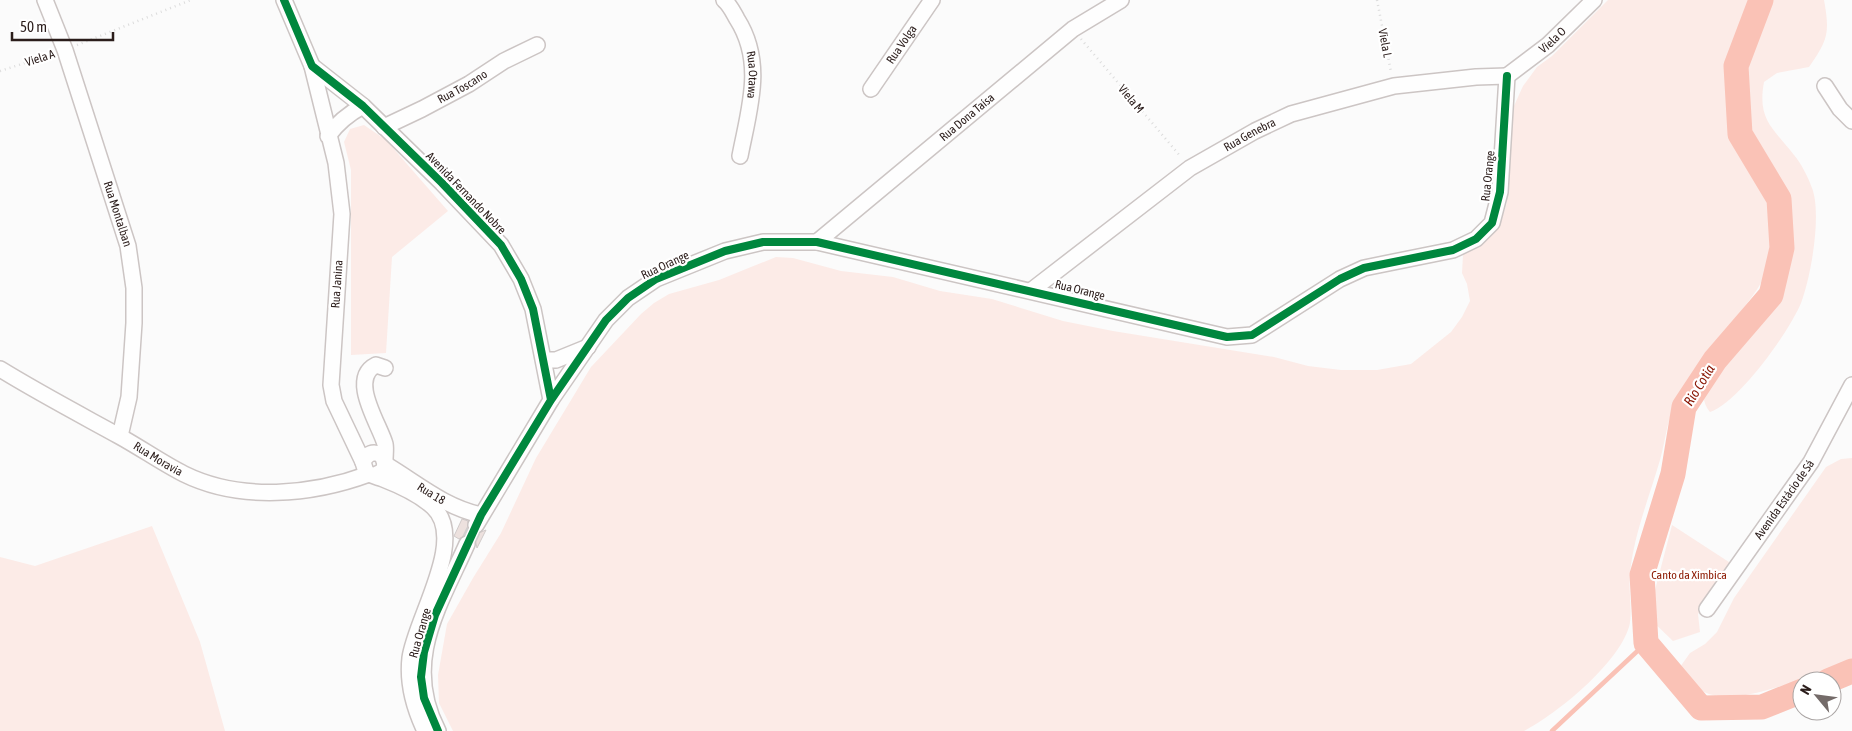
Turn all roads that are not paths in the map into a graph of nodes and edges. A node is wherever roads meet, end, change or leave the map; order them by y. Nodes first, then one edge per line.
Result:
1 (45, 0) edge
2 (284, 0) edge
3 (724, 0) edge
4 (932, 0) edge
5 (1121, 0) edge
6 (1594, 0) edge
7 (537, 45) dead end
8 (312, 66) junction
9 (1507, 76) junction
10 (1825, 86) dead end
11 (871, 89) dead end
12 (363, 106) junction
13 (1852, 121) edge
14 (384, 127) junction
15 (328, 136) junction
16 (740, 156) dead end
17 (817, 242) junction
18 (1032, 290) junction
19 (589, 346) junction
20 (544, 360) junction
21 (385, 368) dead end
22 (0, 369) edge
23 (1852, 385) edge
24 (551, 400) junction
25 (349, 428) junction
26 (120, 436) junction
27 (382, 459) junction
28 (367, 469) junction
29 (441, 521) joint
30 (467, 544) tunnel mouth
31 (1707, 610) dead end
32 (425, 731) edge
33 (438, 731) edge

1 - 26 street, Rua Montalban
2 - 8 street, Avenida Fernando Nobre
3 - 16 street, Rua Otawa
4 - 11 street, Rua Volga
5 - 17 street, Rua Dona Taísa
6 - 9 street, Viela O
7 - 14 street, Rua Toscano
8 - 12 street, Avenida Fernando Nobre
8 - 15 street, Rua Janina
9 - 18 street, Rua Genebra
9 - 18 street, Rua Orange
10 - 13 street
12 - 14 street, Avenida Fernando Nobre
12 - 15 street
14 - 20 street, Avenida Fernando Nobre
15 - 25 street, Rua Janina
17 - 18 street, Rua Orange
17 - 19 street, Rua Orange
19 - 20 street
19 - 24 street, Rua Orange
20 - 24 street, Avenida Fernando Nobre
21 - 27 street
22 - 26 street, Rua Moravia
23 - 31 street, Avenida Estácio de Sá
24 - 27 street, Rua 18
25 - 27 street, Rua Janina
25 - 28 street, Rua Janina
26 - 28 street, Rua Moravia
27 - 28 street
27 - 28 street
28 - 29 street, Rua 18
29 - 32 street, Rua Orange
30 - 33 street, Rua Orange

